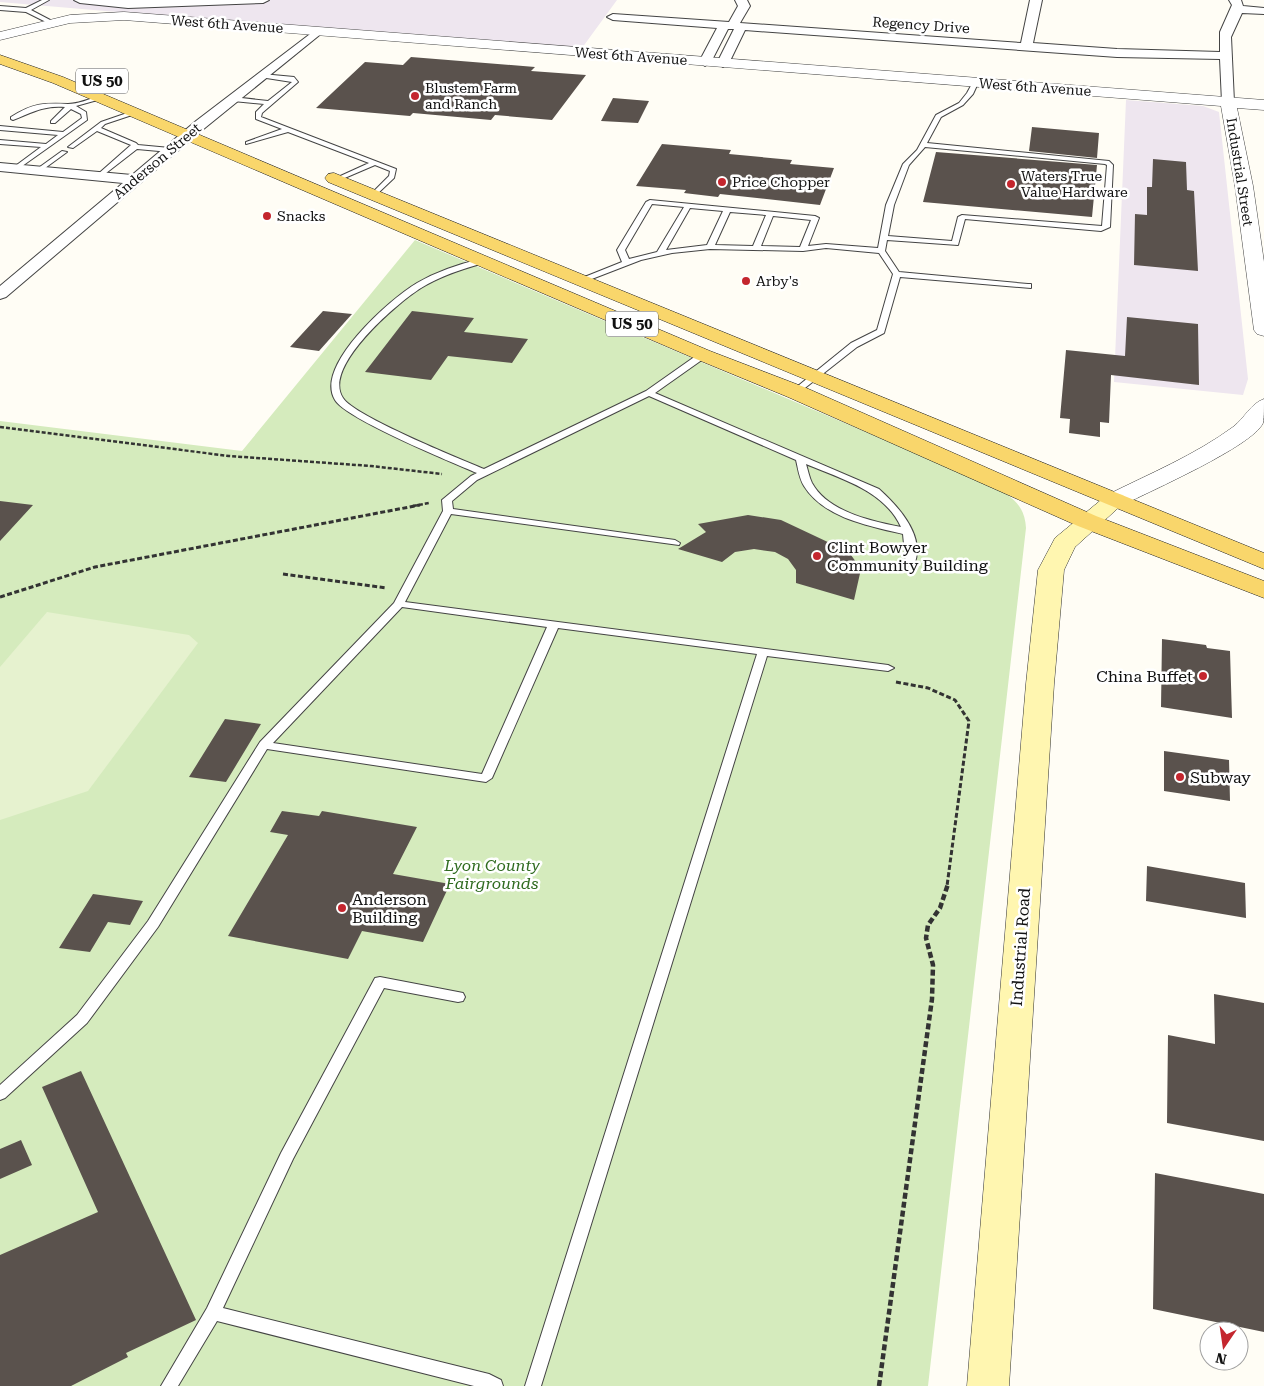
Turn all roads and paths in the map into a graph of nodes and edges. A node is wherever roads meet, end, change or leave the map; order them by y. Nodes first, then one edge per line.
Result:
1 (46, 0) edge
2 (80, 0) edge
3 (263, 0) edge
4 (741, 0) edge
5 (1036, 0) edge
6 (1236, 5) edge
7 (0, 8) edge
8 (27, 10) junction
9 (1264, 11) edge
10 (613, 18) dead end
11 (50, 22) junction
12 (732, 26) junction
13 (318, 32) junction
14 (0, 36) edge
15 (0, 44) edge
16 (1026, 47) junction
17 (1227, 56) junction
18 (0, 59) edge
19 (705, 62) junction
20 (723, 63) junction
21 (68, 68) dead end
22 (262, 76) junction
23 (976, 83) junction
24 (99, 98) junction
25 (232, 99) junction
26 (1228, 102) junction
27 (270, 103) junction
28 (1264, 105) edge
29 (70, 106) junction
30 (133, 113) junction
31 (13, 118) dead end
32 (53, 122) dead end
33 (190, 126) junction
34 (0, 128) edge
35 (96, 128) junction
36 (287, 130) junction
37 (66, 134) junction
38 (0, 142) edge
39 (248, 143) junction
40 (922, 145) junction
41 (48, 146) junction
42 (134, 146) junction
43 (71, 147) dead end
44 (170, 150) junction
45 (64, 152) dead end
46 (375, 163) junction
47 (0, 167) edge
48 (16, 168) junction
49 (40, 170) junction
50 (99, 176) junction
51 (338, 179) junction
52 (135, 180) junction
53 (376, 194) junction
54 (688, 206) junction
55 (728, 209) junction
56 (771, 213) junction
57 (884, 238) junction
58 (710, 248) junction
59 (756, 248) junction
60 (803, 249) junction
61 (881, 251) junction
62 (660, 254) junction
63 (481, 261) junction
64 (627, 263) junction
65 (896, 274) junction
66 (581, 280) junction
67 (1028, 286) dead end
68 (0, 294) edge
69 (1264, 330) edge
70 (703, 355) junction
71 (814, 376) junction
72 (796, 392) junction
73 (649, 393) junction
74 (1263, 409) edge
75 (0, 427) edge
76 (800, 458) junction
77 (480, 475) junction
78 (1115, 500) junction
79 (447, 506) junction
80 (1087, 521) junction
81 (909, 532) junction
82 (675, 543) dead end
83 (1264, 562) edge
84 (910, 563) dead end
85 (283, 574) dead end
86 (1264, 590) edge
87 (404, 591) junction
88 (0, 597) edge
89 (399, 604) junction
90 (554, 624) junction
91 (763, 652) junction
92 (888, 668) dead end
93 (894, 682) dead end
94 (264, 745) junction
95 (458, 997) dead end
96 (0, 1094) edge
97 (213, 1313) junction
98 (169, 1386) edge
99 (495, 1386) edge
100 (532, 1386) edge
101 (879, 1386) edge
102 (988, 1386) edge

1 - 8 lane
2 - 3 street
4 - 12 street
5 - 16 street
6 - 9 street
6 - 17 street
7 - 8 lane
8 - 11 lane
10 - 12 street, Regency Drive
11 - 13 street, West 6th Avenue
11 - 14 street, West 6th Avenue
12 - 16 street, Regency Drive
12 - 19 street
12 - 20 street
13 - 19 street, West 6th Avenue
13 - 22 street, Anderson Street
15 - 21 main road, US 50
16 - 17 street, Regency Drive
17 - 26 street
18 - 24 main road, US 50
19 - 20 street, West 6th Avenue
20 - 23 street, West 6th Avenue
22 - 25 street, Anderson Street
22 - 27 lane
23 - 26 street, West 6th Avenue
23 - 40 lane
24 - 29 lane
24 - 30 main road, US 50
25 - 27 lane
25 - 33 street, Anderson Street
26 - 28 street, West 6th Avenue
26 - 69 street, Industrial Street
27 - 36 lane
29 - 31 lane
29 - 32 lane
29 - 37 lane
30 - 33 main road, US 50
30 - 35 lane
33 - 39 main road, US 50
33 - 44 street, Anderson Street
33 - 63 main road, US 50
34 - 37 lane
35 - 42 lane
35 - 43 lane
36 - 39 lane
36 - 46 lane
37 - 41 lane
38 - 41 lane
39 - 51 main road, US 50
40 - 57 lane
40 - 57 lane
41 - 48 lane
42 - 44 lane
42 - 50 lane
44 - 52 street, Anderson Street
45 - 49 lane
46 - 51 lane
46 - 53 lane
47 - 48 street
48 - 49 street
49 - 50 street
50 - 52 street
51 - 53 main road, US 50
52 - 68 street, Anderson Street
53 - 66 main road, US 50
54 - 55 lane
54 - 62 lane
54 - 64 lane
55 - 56 lane
55 - 58 lane
56 - 59 lane
56 - 60 lane
57 - 61 lane
58 - 59 lane
58 - 62 lane
59 - 60 lane
60 - 61 lane
61 - 65 lane
62 - 64 lane
63 - 70 main road, US 50
63 - 77 lane
64 - 66 lane
65 - 67 lane
65 - 71 lane
66 - 71 main road, US 50
70 - 72 main road, US 50
70 - 73 lane
71 - 72 lane
71 - 78 main road, US 50
72 - 80 main road, US 50
73 - 76 lane
73 - 77 lane
74 - 78 street
75 - 77 path
76 - 81 lane
76 - 81 lane
77 - 79 lane
78 - 80 main road
78 - 83 main road, US 50
79 - 82 lane
79 - 87 lane
79 - 88 path
80 - 86 main road, US 50
80 - 102 main road, Industrial Road
81 - 84 lane
85 - 87 path
87 - 89 lane
89 - 90 lane
89 - 94 lane
90 - 91 lane
90 - 94 lane
91 - 92 lane
91 - 100 lane
93 - 101 path
94 - 96 lane
95 - 97 lane
97 - 98 lane
97 - 99 lane

